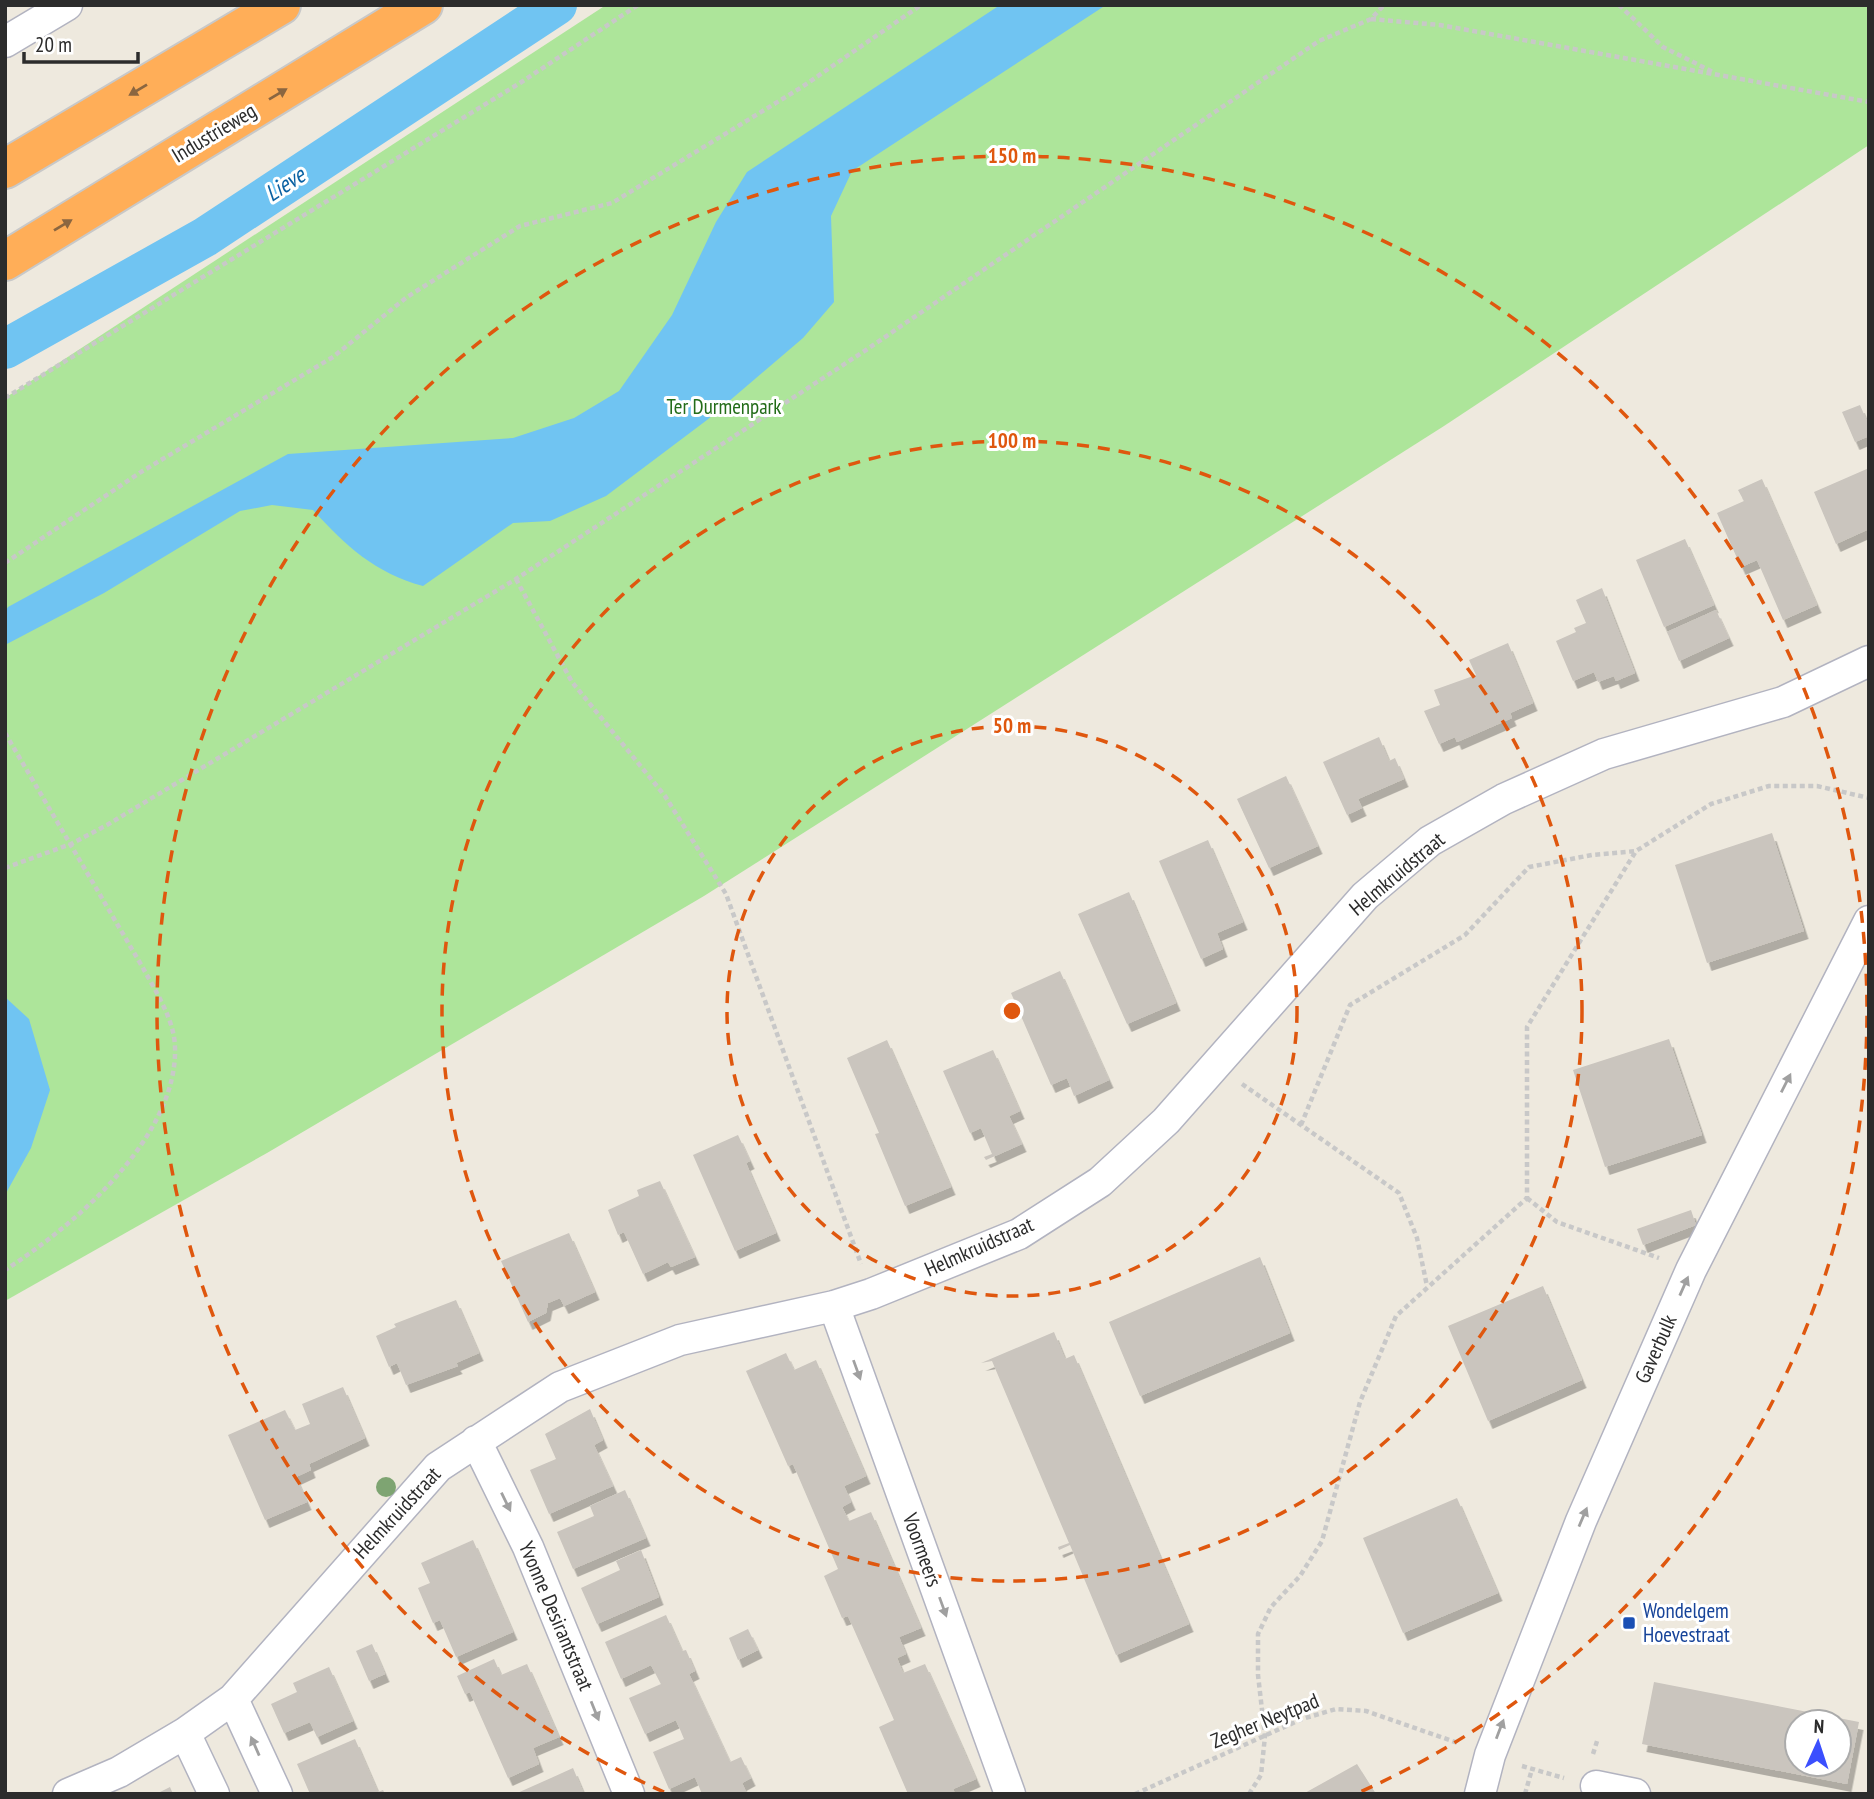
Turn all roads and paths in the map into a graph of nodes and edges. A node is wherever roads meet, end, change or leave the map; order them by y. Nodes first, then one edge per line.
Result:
1 (67, 5) edge
2 (281, 5) edge
3 (423, 5) edge
4 (638, 5) edge
5 (921, 5) edge
6 (1384, 5) edge
7 (1619, 5) edge
8 (1371, 19) junction
9 (5, 42) edge
10 (1721, 77) junction
11 (1869, 102) edge
12 (5, 169) edge
13 (5, 261) edge
14 (5, 398) edge
15 (5, 563) edge
16 (516, 579) junction
17 (1868, 664) edge
18 (5, 733) edge
19 (1869, 798) edge
20 (71, 844) junction
21 (1636, 851) junction
22 (5, 868) edge
23 (1869, 920) edge
24 (1214, 1065) junction
25 (1301, 1125) junction
26 (1527, 1198) junction
27 (5, 1270) edge
28 (1691, 1270) junction
29 (1427, 1287) junction
30 (871, 1294) junction
31 (834, 1306) junction
32 (476, 1441) junction
33 (233, 1699) junction
34 (185, 1733) junction
35 (1265, 1736) junction
36 (1490, 1755) junction
37 (1532, 1769) junction
38 (1595, 1786) joint
39 (68, 1794) edge
40 (214, 1794) edge
41 (277, 1794) edge
42 (629, 1794) edge
43 (1010, 1794) edge
44 (1135, 1794) edge
45 (1249, 1794) edge
46 (1480, 1794) edge
47 (1525, 1794) edge
48 (1635, 1794) edge

1 - 9 street
2 -> 12 highway
13 -> 3 highway, Industrieweg
4 - 14 path
5 - 15 path
6 - 8 path
7 - 10 path
8 - 10 path
8 - 16 path
10 - 11 path
16 - 20 path
16 - 30 path
17 - 24 street, Helmkruidstraat
18 - 20 path
19 - 21 path
20 - 22 path
20 - 27 path
21 - 25 path
21 - 26 path
28 -> 23 street, Gaverbulk
24 - 25 path
24 - 30 street, Helmkruidstraat
25 - 29 path
26 - 28 path
26 - 29 path
36 -> 28 street, Gaverbulk
29 - 35 path
30 - 31 street, Helmkruidstraat
31 - 32 street, Helmkruidstraat
31 -> 43 street, Voormeers
32 - 33 street, Helmkruidstraat
32 -> 42 street, Yvonne Desirantstraat
33 - 34 street, Helmkruidstraat
41 -> 33 street
34 - 39 street, Helmkruidstraat
34 - 40 street
35 - 36 path, Zegher Neytpad
35 - 44 path, Zegher Neytpad
35 - 45 path
36 - 37 path, Zegher Neytpad
36 - 46 street, Gaverbulk
37 - 38 path, Zegher Neytpad
37 - 47 path
38 - 48 street

